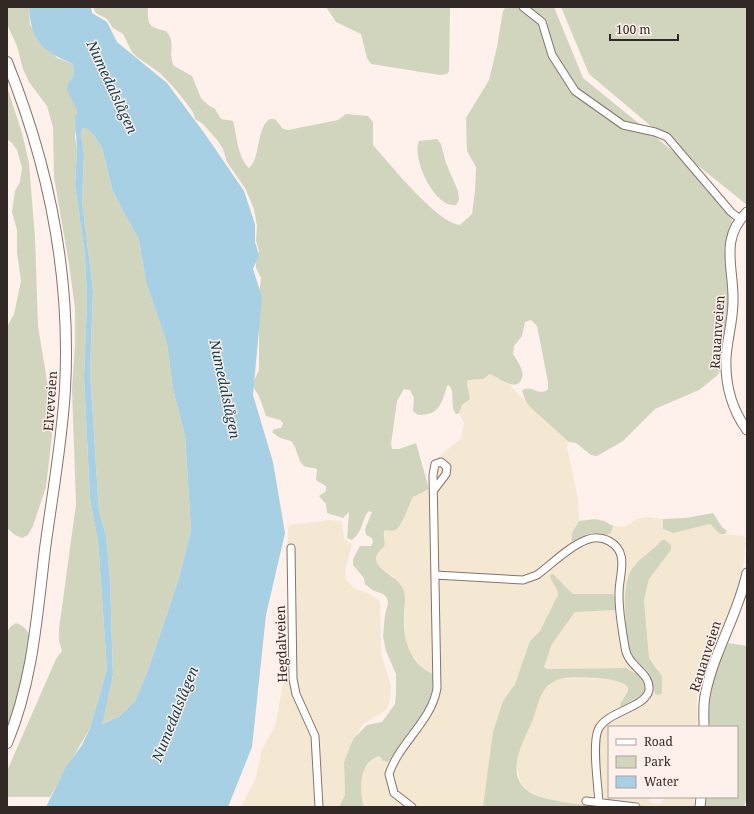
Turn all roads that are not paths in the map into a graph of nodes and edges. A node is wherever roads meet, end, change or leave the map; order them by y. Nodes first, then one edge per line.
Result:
1 (523, 7) edge
2 (7, 62) edge
3 (747, 212) edge
4 (740, 219) junction
5 (747, 430) edge
6 (434, 490) dead end
7 (291, 548) dead end
8 (747, 573) edge
9 (435, 575) junction
10 (704, 726) edge
11 (7, 743) edge
12 (586, 801) dead end
13 (600, 803) junction
14 (319, 807) edge
15 (412, 807) edge
16 (636, 807) edge

1 - 4 street
2 - 11 highway, Elveveien
3 - 4 main road, Rauanveien
4 - 5 main road, Rauanveien
6 - 9 street
7 - 14 street, Hegdalveien
8 - 10 main road, Rauanveien
9 - 13 street
9 - 15 street
12 - 13 street
13 - 16 street

